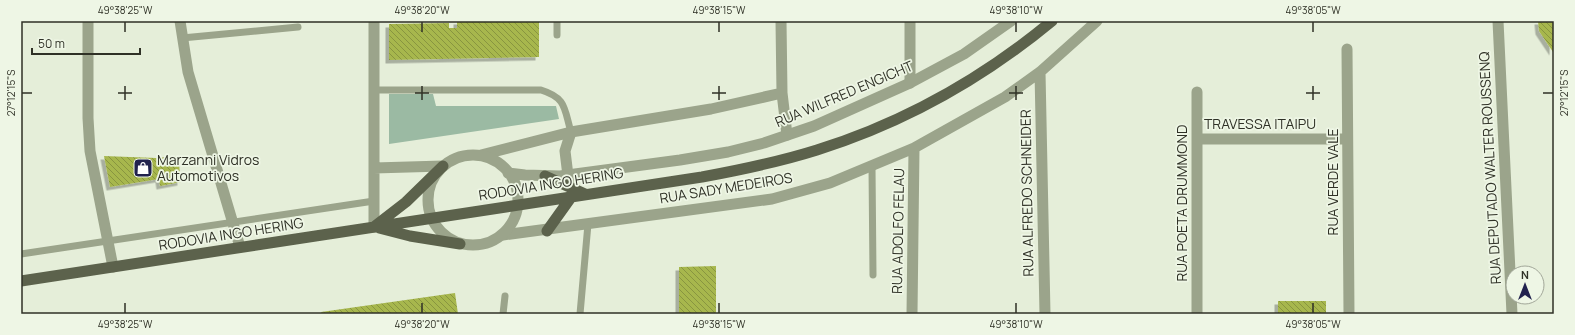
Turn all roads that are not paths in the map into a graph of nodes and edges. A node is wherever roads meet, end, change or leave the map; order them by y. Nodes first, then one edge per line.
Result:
1 (88, 21) edge
2 (180, 21) edge
3 (374, 21) edge
4 (557, 21) edge
5 (781, 21) edge
6 (910, 21) edge
7 (1011, 21) edge
8 (1052, 21) edge
9 (1097, 21) edge
10 (1498, 21) edge
11 (298, 27) dead end
12 (557, 35) dead end
13 (182, 38) junction
14 (1347, 49) dead end
15 (1040, 72) junction
16 (910, 83) junction
17 (374, 90) junction
18 (1197, 92) dead end
19 (782, 93) junction
20 (571, 132) junction
21 (787, 135) junction
22 (1197, 139) junction
23 (1348, 139) junction
24 (914, 148) junction
25 (481, 155) junction
26 (443, 166) junction
27 (872, 167) junction
28 (374, 168) junction
29 (508, 173) junction
30 (568, 174) junction
31 (545, 176) junction
32 (571, 192) junction
33 (374, 201) junction
34 (520, 204) junction
35 (432, 218) junction
36 (233, 222) junction
37 (588, 224) junction
38 (374, 227) junction
39 (546, 231) junction
40 (503, 236) junction
41 (107, 242) junction
42 (460, 244) junction
43 (240, 247) junction
44 (21, 254) edge
45 (112, 267) junction
46 (873, 275) dead end
47 (21, 281) edge
48 (505, 296) dead end
49 (503, 314) edge
50 (580, 314) edge
51 (912, 314) edge
52 (1045, 314) edge
53 (1198, 314) edge
54 (1349, 314) edge
55 (1512, 314) edge

1 - 41 street
2 - 13 street
3 - 17 street
4 - 12 lane
5 - 19 street
6 - 16 street
7 - 16 street, RUA WILFRED ENGICHT
8 - 32 highway, RODOVIA INGO HERING
9 - 15 street, RUA SADY MEDEIROS
10 - 55 street, RUA DEPUTADO WALTER ROUSSENQ
11 - 13 lane
13 - 36 street
14 - 23 street, RUA VERDE VALE
15 - 24 street, RUA SADY MEDEIROS
15 - 52 street, RUA ALFREDO SCHNEIDER
16 - 21 street, RUA WILFRED ENGICHT
17 - 20 lane
17 - 28 street
18 - 22 street, RUA POETA DRUMMOND
19 - 20 street
19 - 21 street
20 - 25 street
20 - 30 street
21 - 30 street, RUA WILFRED ENGICHT
22 - 23 street, TRAVESSA ITAIPU
22 - 53 street, RUA POETA DRUMMOND
23 - 54 street, RUA VERDE VALE
24 - 27 street, RUA SADY MEDEIROS
24 - 51 street, RUA ADOLFO FELAU
25 - 26 street
25 - 29 street
26 - 28 street
26 - 35 street
26 - 38 highway
27 - 37 street, RUA SADY MEDEIROS
27 - 46 lane
28 - 33 street
29 - 31 street, RUA WILFRED ENGICHT
29 - 34 street
30 - 31 street, RUA WILFRED ENGICHT
30 - 32 street
31 - 32 highway
32 - 34 highway, RODOVIA INGO HERING
32 - 39 highway
33 - 36 lane
33 - 38 street
34 - 35 highway, RODOVIA INGO HERING
34 - 40 street
35 - 38 highway, RODOVIA INGO HERING
35 - 42 street
36 - 41 lane
36 - 43 street
37 - 39 street, RUA SADY MEDEIROS
37 - 50 lane
38 - 42 highway
38 - 43 highway, RODOVIA INGO HERING
39 - 40 street, RUA SADY MEDEIROS
40 - 42 street
41 - 44 lane
41 - 45 street
43 - 45 highway, RODOVIA INGO HERING
45 - 47 highway, RODOVIA INGO HERING
48 - 49 lane

